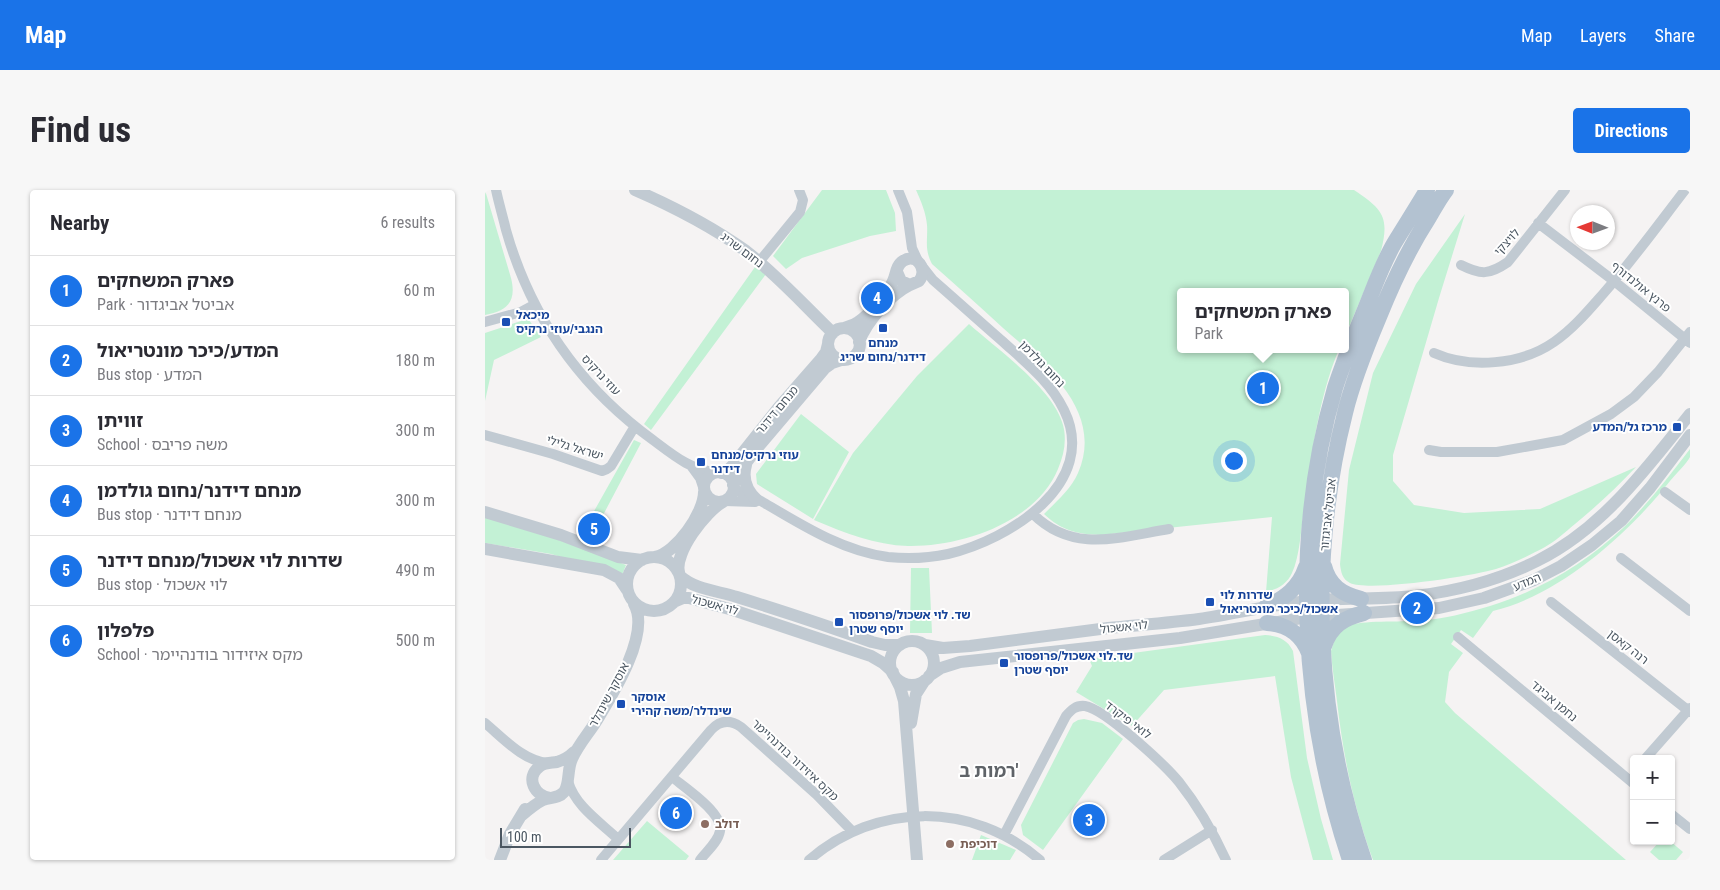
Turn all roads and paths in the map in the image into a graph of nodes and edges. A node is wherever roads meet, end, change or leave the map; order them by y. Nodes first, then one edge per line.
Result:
1 (496, 190) edge
2 (635, 190) edge
3 (799, 190) edge
4 (898, 190) edge
5 (1427, 190) edge
6 (1446, 190) edge
7 (1565, 190) edge
8 (1685, 190) edge
9 (1539, 223) junction
10 (910, 238) junction
11 (759, 262) junction
12 (920, 264) junction
13 (1461, 265) dead end
14 (899, 267) junction
15 (1614, 281) junction
16 (912, 285) junction
17 (943, 288) junction
18 (535, 305) junction
19 (485, 322) edge
20 (835, 335) junction
21 (1689, 340) edge
22 (859, 342) junction
23 (1349, 350) edge
24 (1348, 353) edge
25 (1434, 353) dead end
26 (841, 360) junction
27 (1690, 414) edge
28 (635, 426) junction
29 (1690, 434) edge
30 (485, 435) edge
31 (1429, 450) dead end
32 (750, 458) junction
33 (691, 466) junction
34 (719, 472) junction
35 (734, 486) junction
36 (704, 490) junction
37 (1665, 492) dead end
38 (724, 501) junction
39 (762, 503) junction
40 (1690, 510) edge
41 (485, 512) edge
42 (1033, 514) junction
43 (1169, 529) dead end
44 (485, 549) edge
45 (648, 558) junction
46 (1621, 558) dead end
47 (1316, 559) junction
48 (679, 574) junction
49 (631, 598) junction
50 (676, 601) junction
51 (1551, 602) dead end
52 (1363, 606) junction
53 (1315, 608) junction
54 (1690, 611) edge
55 (658, 612) junction
56 (1266, 615) junction
57 (637, 636) junction
58 (1458, 637) dead end
59 (900, 645) junction
60 (925, 645) junction
61 (1316, 651) junction
62 (894, 674) junction
63 (927, 678) junction
64 (1689, 710) edge
65 (485, 723) edge
66 (576, 751) junction
67 (521, 753) junction
68 (1649, 755) edge
69 (909, 758) junction
70 (549, 763) junction
71 (1630, 776) edge
72 (672, 777) junction
73 (568, 780) junction
74 (533, 783) junction
75 (551, 798) junction
76 (582, 807) junction
77 (521, 816) junction
78 (914, 816) junction
79 (1675, 817) edge
80 (1690, 829) edge
81 (1212, 830) junction
82 (852, 831) junction
83 (1004, 835) junction
84 (619, 839) junction
85 (500, 860) edge
86 (601, 860) edge
87 (700, 860) edge
88 (809, 860) edge
89 (917, 860) edge
90 (1040, 860) edge
91 (1164, 860) edge
92 (1226, 860) edge
93 (1350, 860) edge
94 (1365, 860) edge

1 - 18 street, עוזי נרקיס
2 - 11 street, נחום שריג
3 - 11 street
4 - 10 street
5 - 23 main road, אביטל אביגדור
6 - 47 main road, אביטל אביגדור
7 - 9 street
8 - 15 street
9 - 13 street, לויצקי
9 - 15 street, פרנץ אולנדורף
10 - 12 street
10 - 14 street
11 - 20 street, נחום שריג
12 - 14 street
12 - 16 street
12 - 17 street, נחום גולדמן
14 - 16 street
14 - 20 street, מנחם דידנר
15 - 21 street, פרנץ אולנדורף
15 - 25 street
16 - 17 street
16 - 22 street
17 - 42 street, נחום גולדמן
18 - 19 street
18 - 28 street, עוזי נרקיס
20 - 22 street
20 - 26 street
20 - 34 street, מנחם דידנר
21 - 31 street
22 - 26 street
24 - 47 main road, אביטל אביגדור
26 - 32 street, מנחם דידנר
27 - 52 street, המדע
28 - 30 street, ישראל גלילי
28 - 33 street, עוזי נרקיס
29 - 52 street, המדע
32 - 35 street, מנחם דידנר
32 - 39 street
33 - 34 street, עוזי נרקיס
33 - 36 street, עוזי נרקיס
34 - 35 street
34 - 36 street
35 - 38 street
35 - 39 street, נחום גולדמן
36 - 38 street
36 - 45 street
37 - 40 street
38 - 39 street, נחום גולדמן
38 - 48 street
39 - 42 street, נחום גולדמן
41 - 45 street
42 - 43 street
44 - 49 street
45 - 48 street
45 - 49 street
46 - 54 street
47 - 52 main road
47 - 53 main road, אביטל אביגדור
47 - 56 main road
48 - 50 street
48 - 59 street, לוי אשכול
49 - 55 street
49 - 57 street, אוסקר שינדלר
50 - 55 street
50 - 62 street, לוי אשכול
51 - 64 street, רנה קאסן
52 - 53 street, המדע
52 - 61 main road
53 - 56 street, לוי אשכול
53 - 61 main road, אביטל אביגדור
55 - 57 street, אוסקר שינדלר
56 - 60 street, לוי אשכול
56 - 61 main road
56 - 63 street, לוי אשכול
57 - 66 street, אוסקר שינדלר
58 - 71 street, נחמן אביגד
59 - 60 street
59 - 62 street
60 - 63 street
61 - 93 main road, אביטל אביגדור
61 - 94 main road, אביטל אביגדור
62 - 63 street
62 - 69 street
63 - 69 street
64 - 68 street
65 - 67 street
66 - 70 street
66 - 73 street, אוסקר שינדלר
67 - 70 street
67 - 74 street
69 - 78 street
70 - 73 street
70 - 74 street
72 - 82 street, מקס איזידור בודנהיימר
72 - 84 street
72 - 87 street
73 - 75 street
73 - 76 street
74 - 75 street
74 - 77 street
75 - 76 street
75 - 77 street
76 - 84 street
77 - 85 street
78 - 82 street
78 - 83 street
78 - 89 street
79 - 80 street
81 - 83 street, לואי פיקרד
81 - 91 street
81 - 92 street, לואי פיקרד
82 - 88 street
83 - 90 street
84 - 86 street

